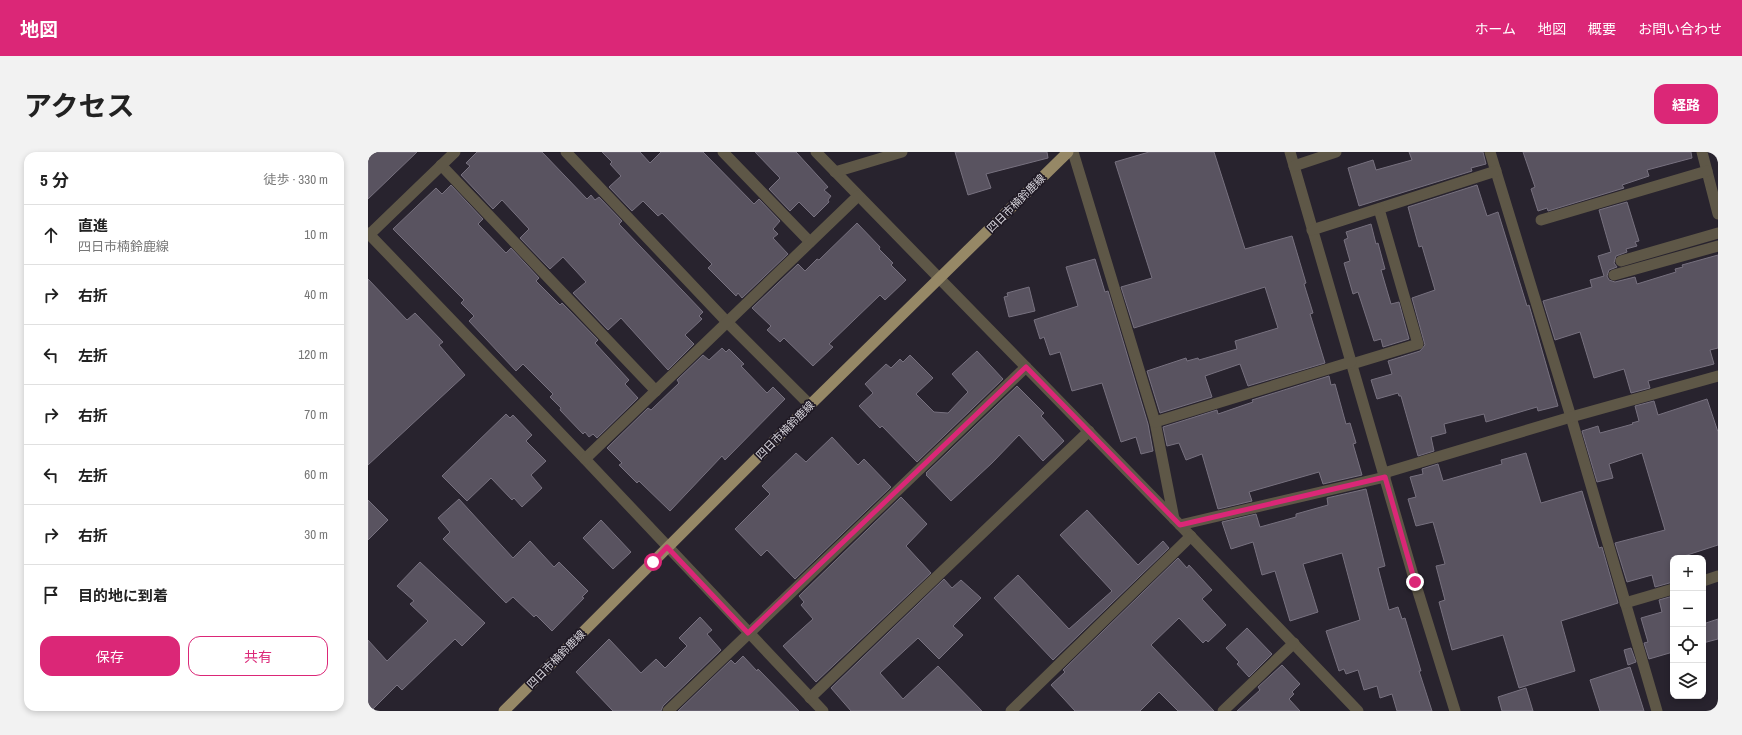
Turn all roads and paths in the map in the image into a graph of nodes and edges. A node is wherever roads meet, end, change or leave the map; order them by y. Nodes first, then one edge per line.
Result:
1 (455, 152) edge
2 (566, 152) edge
3 (722, 152) edge
4 (816, 152) edge
5 (902, 152) edge
6 (1068, 152) edge
7 (1073, 152) edge
8 (1290, 152) edge
9 (1336, 152) edge
10 (1490, 152) edge
11 (1702, 152) edge
12 (442, 165) junction
13 (1294, 166) junction
14 (1707, 170) junction
15 (1496, 171) junction
16 (835, 172) junction
17 (858, 196) junction
18 (1379, 209) junction
19 (1718, 214) edge
20 (1541, 220) dead end
21 (1312, 230) junction
22 (1718, 233) edge
23 (369, 234) edge
24 (810, 242) junction
25 (1718, 246) edge
26 (1621, 261) dead end
27 (1614, 275) dead end
28 (940, 279) junction
29 (727, 322) junction
30 (1352, 363) junction
31 (1026, 367) junction
32 (1718, 376) edge
33 (656, 391) junction
34 (810, 405) junction
35 (1571, 418) junction
36 (1155, 422) junction
37 (1088, 431) junction
38 (586, 459) junction
39 (1384, 475) junction
40 (1177, 522) junction
41 (1191, 536) junction
42 (667, 547) junction
43 (1718, 576) edge
44 (1706, 580) edge
45 (1670, 590) edge
46 (1625, 603) junction
47 (748, 633) junction
48 (1294, 643) junction
49 (810, 698) junction
50 (504, 711) edge
51 (668, 711) edge
52 (823, 711) edge
53 (1011, 711) edge
54 (1223, 711) edge
55 (1358, 711) edge
56 (1455, 711) edge
57 (1657, 711) edge

1 - 12 street
2 - 29 street
3 - 24 street
4 - 16 street
5 - 16 street
6 - 28 main road, 四日市楠鈴鹿線
7 - 36 street
8 - 13 street
9 - 13 street
10 - 15 street
11 - 14 street
12 - 23 street
12 - 33 street
13 - 21 street
14 - 19 street
14 - 20 street
15 - 18 street
15 - 35 street
16 - 17 street
17 - 24 street
17 - 28 street
18 - 21 street
18 - 30 street
21 - 30 street
22 - 26 street
23 - 38 street
24 - 29 street
25 - 27 street
28 - 31 street
28 - 34 main road, 四日市楠鈴鹿線
29 - 33 street
29 - 34 street
30 - 36 street
30 - 39 street
31 - 37 street
31 - 47 street
32 - 35 street
33 - 38 street
34 - 42 main road, 四日市楠鈴鹿線
35 - 39 street
35 - 46 street
36 - 40 street
37 - 40 street
37 - 49 street
38 - 42 street
39 - 40 street
39 - 56 street
40 - 41 street
41 - 48 street
41 - 53 street
42 - 47 street
42 - 50 main road, 四日市楠鈴鹿線
43 - 44 street
45 - 46 street
46 - 57 street
47 - 49 street
47 - 51 street
48 - 54 street
48 - 55 street
49 - 52 street

